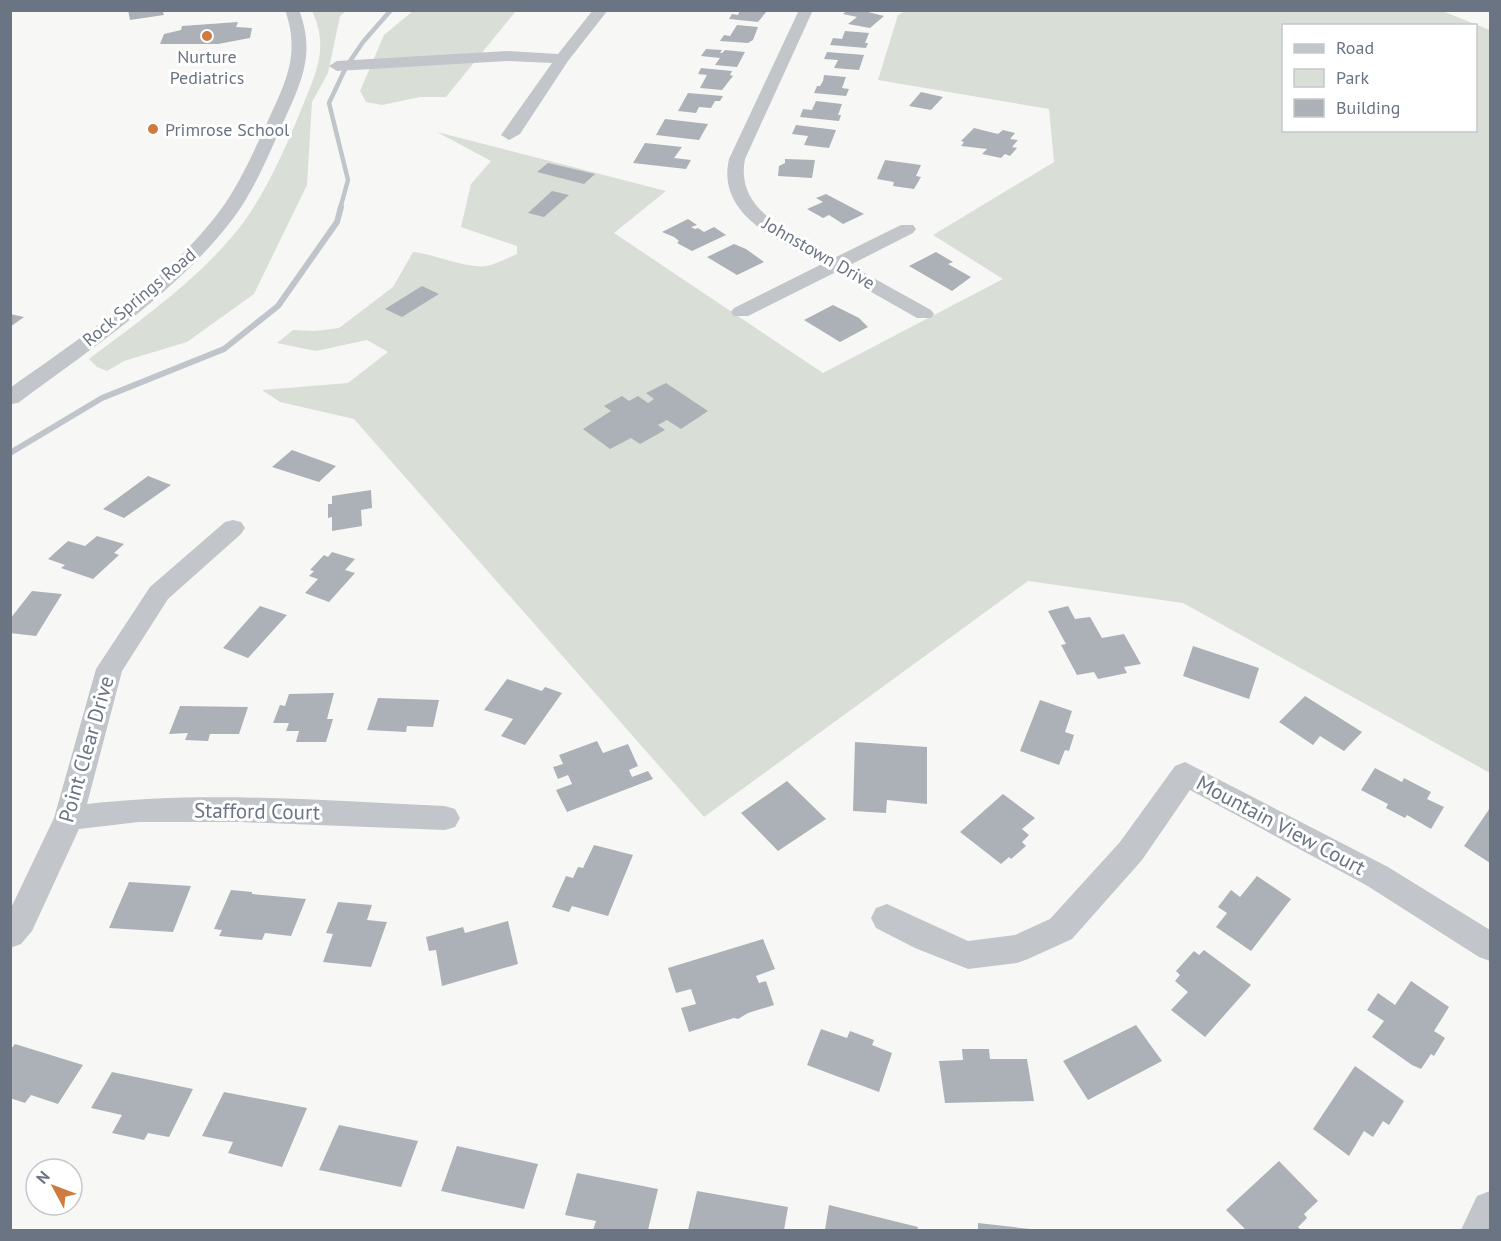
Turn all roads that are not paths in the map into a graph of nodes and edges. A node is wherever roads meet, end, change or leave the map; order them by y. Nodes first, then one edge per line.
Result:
1 (292, 10) edge
2 (601, 10) edge
3 (806, 10) edge
4 (561, 59) junction
5 (309, 66) junction
6 (494, 127) dead end
7 (907, 229) dead end
8 (836, 263) junction
9 (741, 312) dead end
10 (924, 314) dead end
11 (10, 398) edge
12 (233, 528) dead end
13 (69, 818) junction
14 (445, 818) dead end
15 (887, 918) dead end
16 (10, 934) edge
17 (1491, 947) edge
18 (1491, 1209) edge
19 (1479, 1230) edge

1 - 5 street, Rock Springs Road
2 - 4 street
3 - 8 street, Johnstown Drive
4 - 5 street
4 - 6 street
5 - 11 street, Rock Springs Road
7 - 8 street
8 - 9 street
8 - 10 street, Johnstown Drive
12 - 13 street, Point Clear Drive
13 - 14 street, Stafford Court
13 - 16 street, Point Clear Drive
15 - 17 street, Mountain View Court
18 - 19 street

